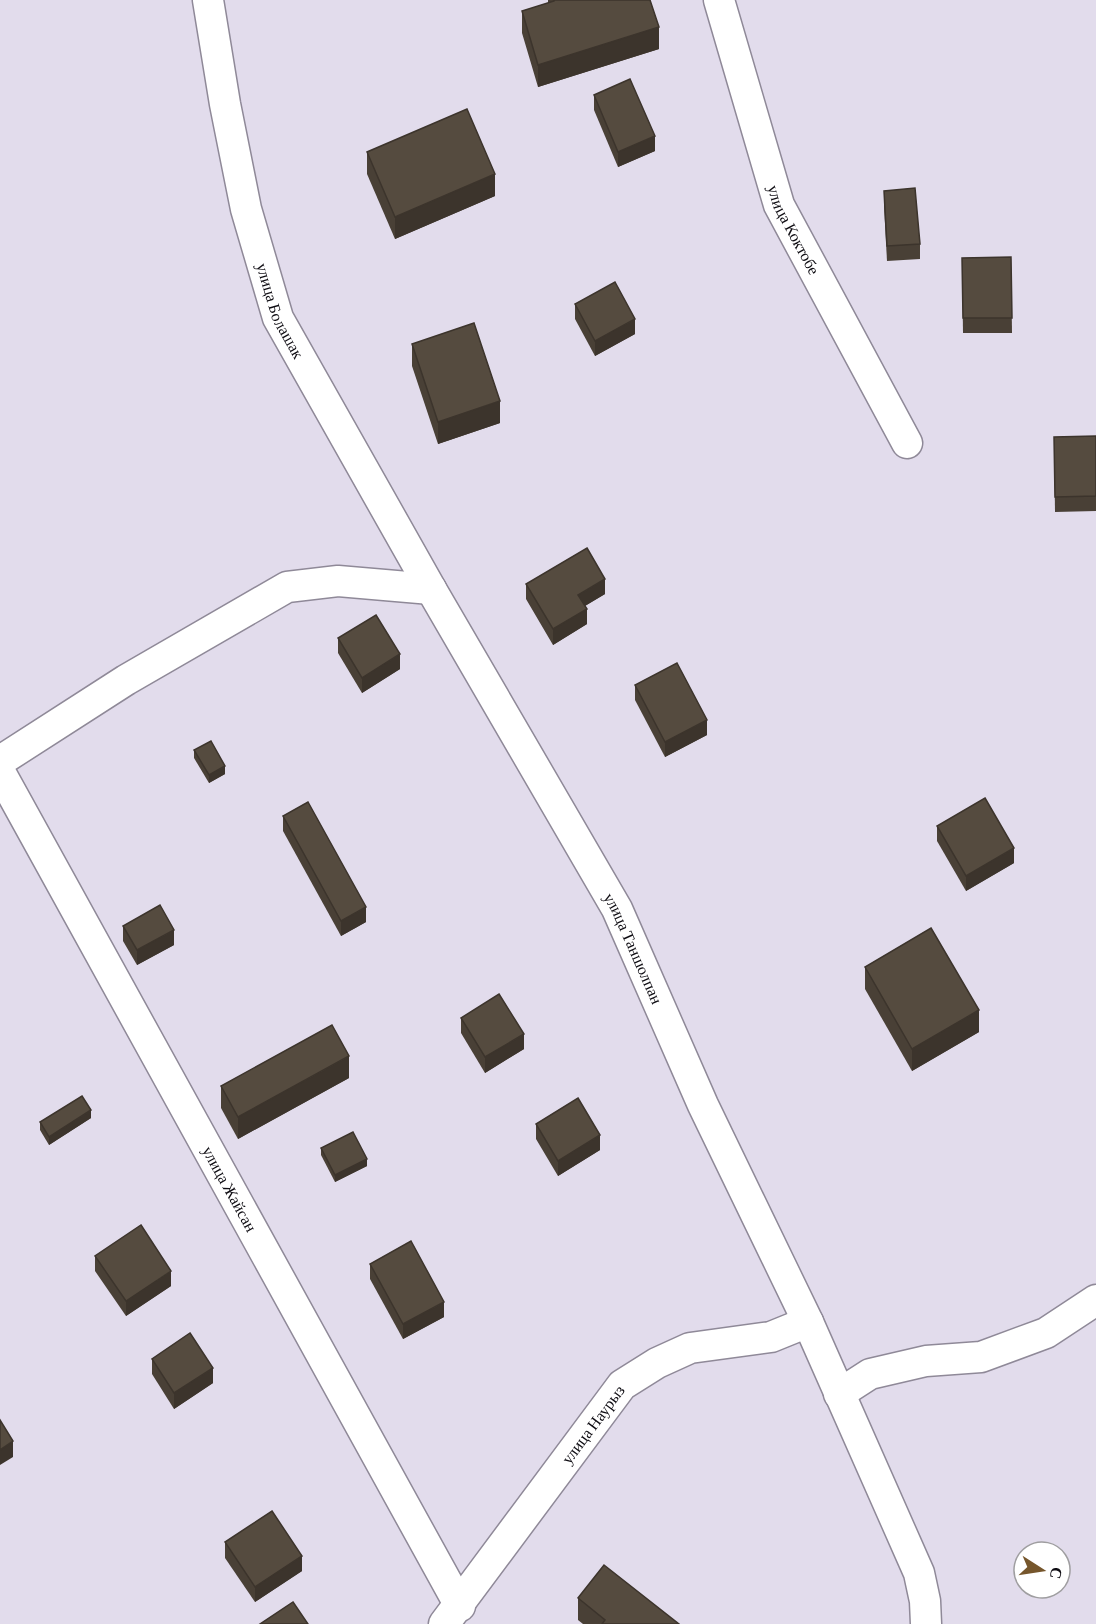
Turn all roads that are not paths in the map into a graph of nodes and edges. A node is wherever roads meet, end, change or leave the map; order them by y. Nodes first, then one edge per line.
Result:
1 (208, 0) edge
2 (719, 0) edge
3 (907, 443) dead end
4 (431, 589) junction
5 (0, 761) edge
6 (0, 772) edge
7 (1096, 1300) edge
8 (808, 1322) junction
9 (839, 1394) junction
10 (452, 1615) edge
11 (927, 1624) edge

1 - 4 street, улица Болашак
2 - 3 street, улица Коктобе
4 - 5 street
4 - 8 street, улица Таншолпан
6 - 10 street, улица Жайсан
7 - 9 street
8 - 9 street, улица Таншолпан
8 - 10 street, улица Наурыз
9 - 11 street, улица Таншолпан

